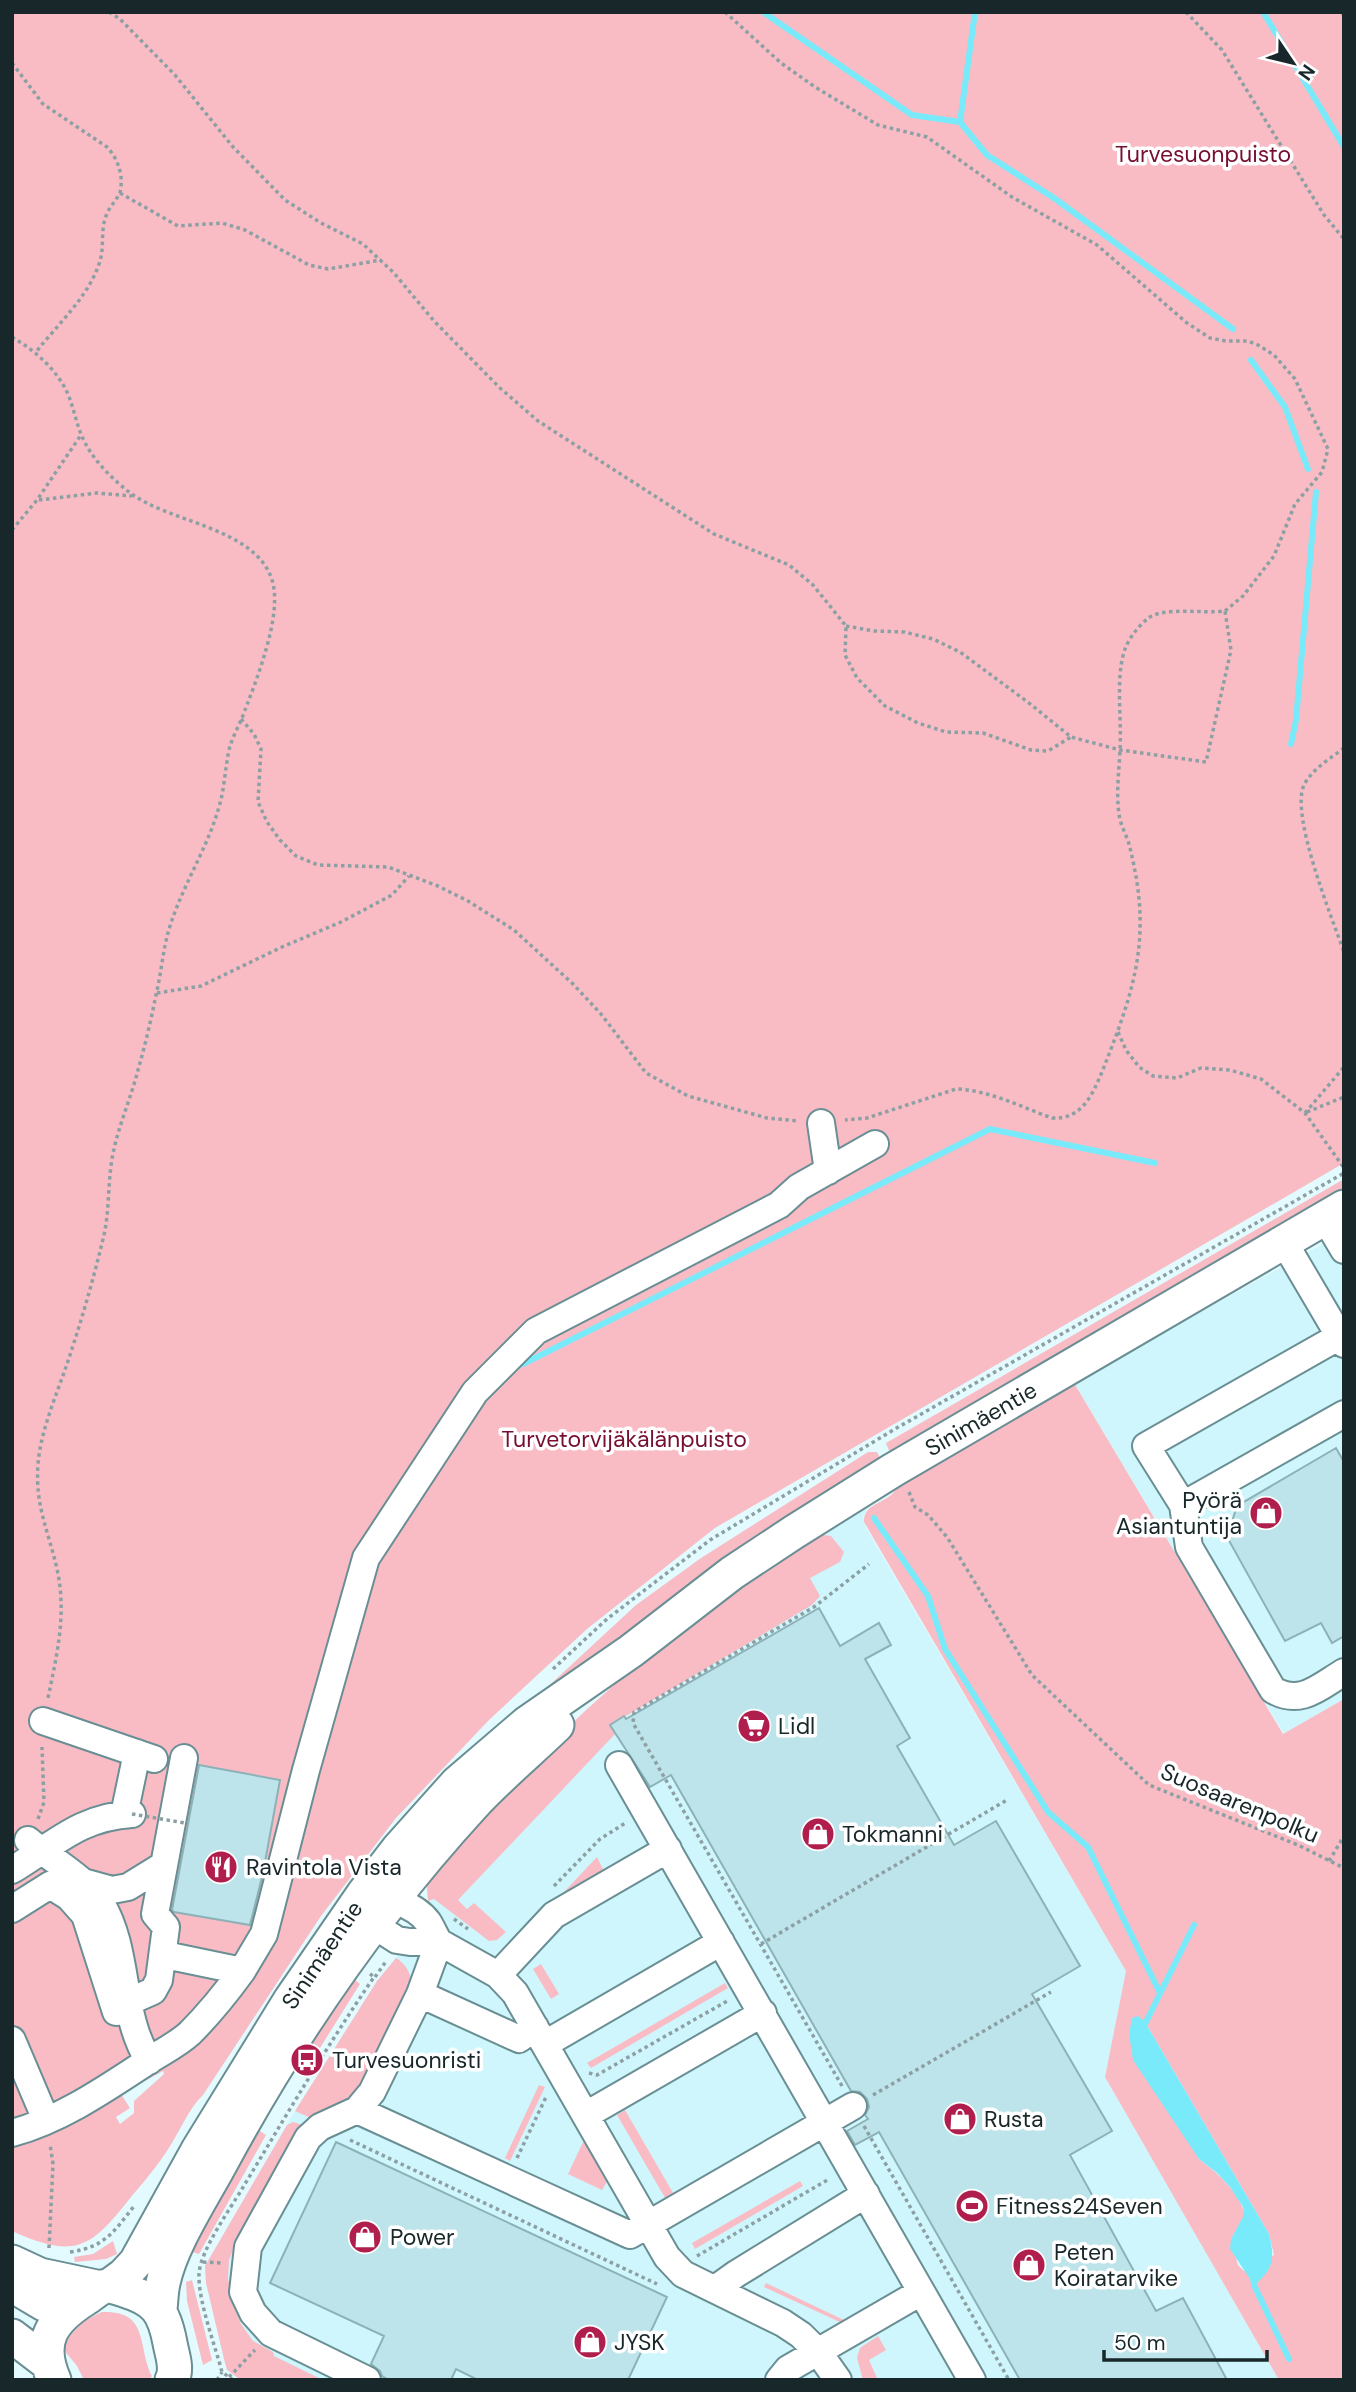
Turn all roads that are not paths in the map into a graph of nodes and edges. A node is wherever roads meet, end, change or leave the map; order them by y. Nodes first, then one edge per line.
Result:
1 (821, 1123) road end
2 (875, 1144) dead end
3 (828, 1171) junction
4 (1334, 1212) edge
5 (1284, 1242) junction
6 (1344, 1250) edge
7 (1342, 1340) edge
8 (1344, 1414) edge
9 (1182, 1505) junction
10 (1344, 1672) edge
11 (43, 1721) road end
12 (184, 1758) dead end
13 (620, 1765) dead end
14 (35, 1846) junction
15 (668, 1849) junction
16 (162, 1866) junction
17 (12, 1870) edge
18 (81, 1882) junction
19 (392, 1902) junction
20 (12, 1909) edge
21 (372, 1924) junction
22 (439, 1942) junction
23 (722, 1942) junction
24 (166, 1955) dead end
25 (242, 1971) junction
26 (498, 1975) junction
27 (420, 1994) junction
28 (128, 2002) junction
29 (763, 2013) junction
30 (540, 2036) junction
31 (12, 2040) edge
32 (141, 2066) junction
33 (853, 2106) road end
34 (357, 2110) junction
35 (586, 2115) junction
36 (46, 2120) junction
37 (825, 2122) junction
38 (12, 2133) edge
39 (866, 2194) junction
40 (649, 2225) junction
41 (12, 2262) edge
42 (12, 2285) edge
43 (105, 2287) junction
44 (715, 2289) junction
45 (921, 2291) junction
46 (71, 2307) junction
47 (160, 2309) junction
48 (12, 2336) edge
49 (819, 2353) junction
50 (50, 2371) edge
51 (177, 2377) edge
52 (837, 2378) edge
53 (367, 2380) edge
54 (779, 2380) edge
55 (972, 2380) edge

1 - 3 street
2 - 3 street
3 - 25 street
4 - 5 main road, Sinimäentie
4 - 6 street
5 - 7 street
5 - 19 main road, Sinimäentie
7 - 9 street
8 - 9 street
9 - 10 street
11 - 14 street
12 - 16 street
13 - 15 street
14 - 17 street
14 - 18 street
15 - 23 street
15 - 26 street
16 - 18 street
16 - 28 street
18 - 28 street
19 - 21 main road, Sinimäentie
19 - 22 street
19 - 43 main road, Sinimäentie
20 - 32 street
21 - 22 street
21 - 47 main road, Sinimäentie
22 - 26 street
22 - 27 street
23 - 29 street
23 - 30 street
24 - 25 street
25 - 32 street
26 - 30 street
27 - 30 street
27 - 34 street
28 - 32 street
29 - 35 street
29 - 37 street
30 - 35 street
31 - 36 street
32 - 36 street
33 - 37 street
34 - 40 street
34 - 53 street
35 - 40 street
36 - 38 street
37 - 39 street
37 - 40 street
39 - 44 street
39 - 45 street
40 - 44 street
41 - 43 main road
42 - 46 main road
43 - 46 main road
43 - 47 main road
44 - 49 street
45 - 49 street
45 - 55 street
46 - 50 main road
47 - 51 main road
48 - 50 main road
49 - 52 street
49 - 54 street

